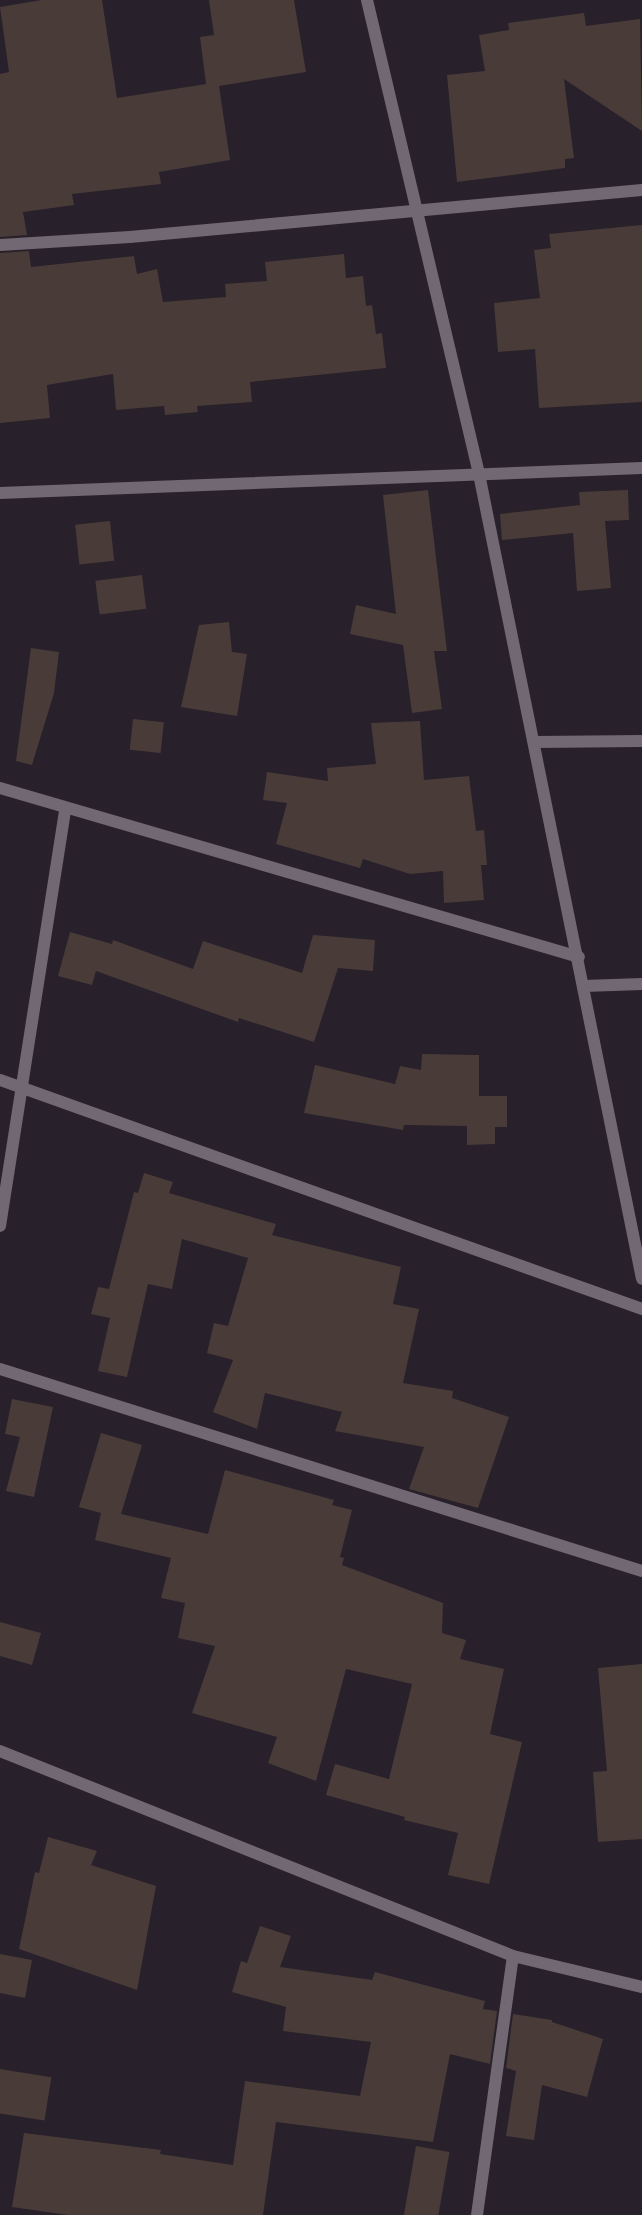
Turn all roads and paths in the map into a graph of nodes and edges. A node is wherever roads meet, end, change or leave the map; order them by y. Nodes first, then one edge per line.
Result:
1 (368, 0) edge
2 (642, 190) edge
3 (417, 211) junction
4 (0, 245) edge
5 (642, 468) edge
6 (479, 474) junction
7 (0, 493) edge
8 (642, 741) edge
9 (535, 742) junction
10 (0, 788) edge
11 (65, 809) junction
12 (579, 957) junction
13 (642, 984) edge
14 (584, 986) junction
15 (0, 1080) edge
16 (21, 1087) junction
17 (636, 1218) edge
18 (0, 1226) edge
19 (642, 1279) edge
20 (642, 1310) edge
21 (0, 1369) edge
22 (642, 1571) edge
23 (0, 1752) edge
24 (513, 1956) junction
25 (642, 1987) edge
26 (477, 2215) edge

1 - 3 street
2 - 3 street
3 - 4 street
3 - 6 street
5 - 6 street
6 - 7 street
6 - 9 street
8 - 9 street
9 - 12 street
10 - 11 street
11 - 12 street
11 - 16 street
12 - 14 street
13 - 14 street
14 - 17 street
15 - 16 street
16 - 18 street
16 - 20 street
17 - 19 street
21 - 22 street
23 - 24 street
24 - 25 street
24 - 26 street

